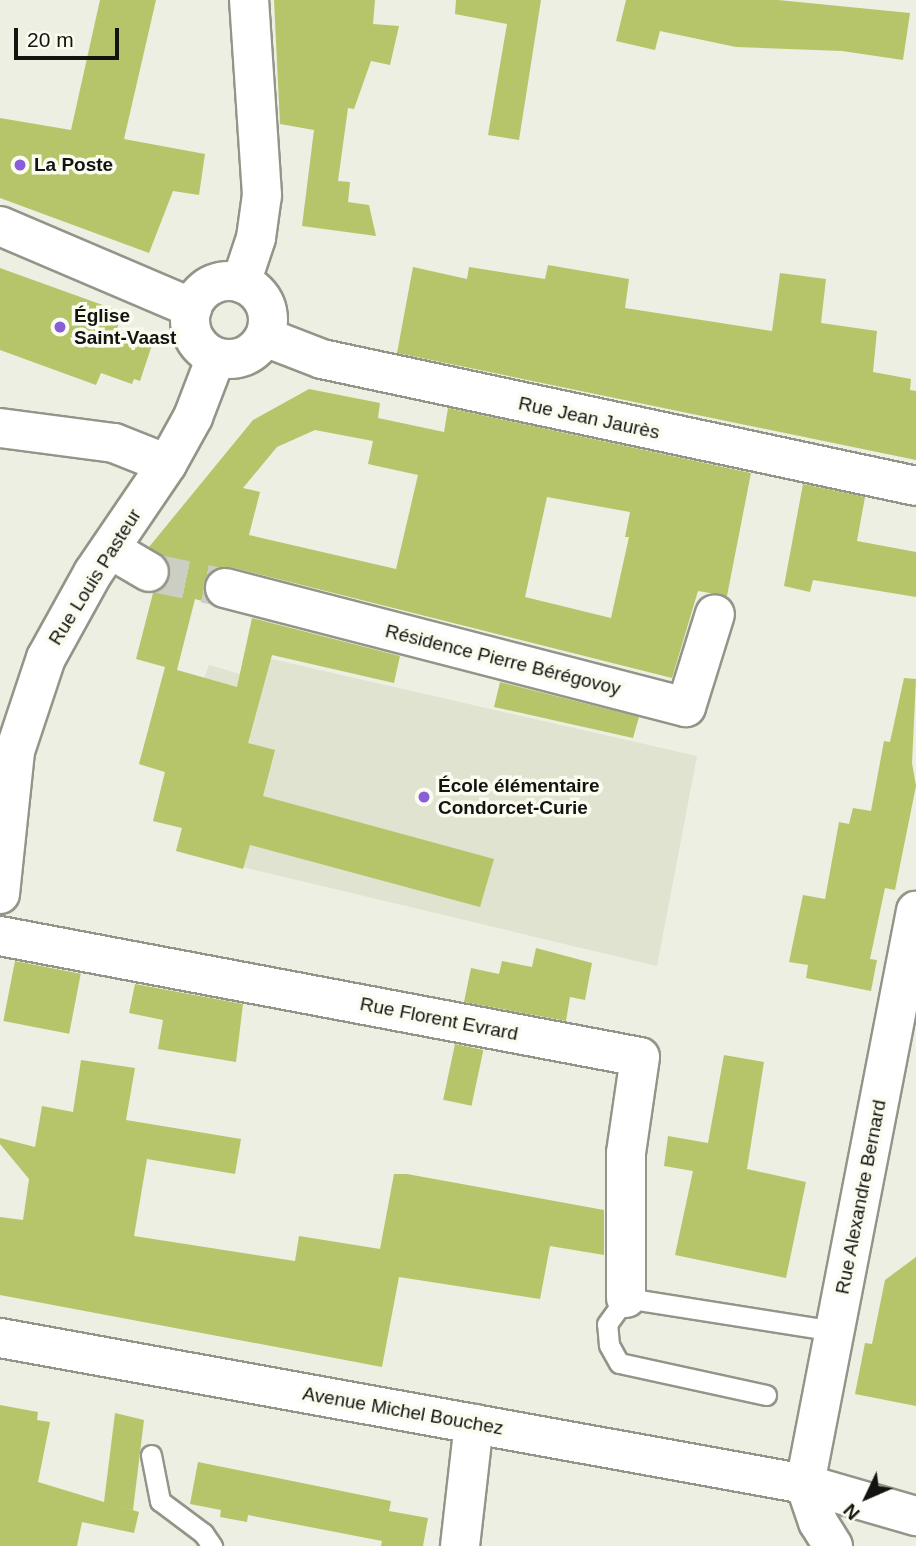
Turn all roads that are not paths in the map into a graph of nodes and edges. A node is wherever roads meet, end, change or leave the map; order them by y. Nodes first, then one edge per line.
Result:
1 (249, 0) edge
2 (0, 226) edge
3 (241, 282) junction
4 (192, 308) junction
5 (265, 337) junction
6 (216, 357) junction
7 (0, 428) edge
8 (167, 464) junction
9 (916, 486) edge
10 (110, 549) junction
11 (149, 572) tunnel mouth
12 (225, 588) tunnel mouth
13 (715, 614) dead end
14 (0, 894) edge
15 (916, 911) edge
16 (0, 936) edge
17 (626, 1298) junction
18 (835, 1331) junction
19 (0, 1338) edge
20 (766, 1395) dead end
21 (474, 1424) junction
22 (151, 1455) dead end
23 (805, 1484) junction
24 (916, 1516) edge
25 (212, 1546) edge
26 (460, 1546) edge
27 (833, 1546) edge

1 - 3 street
2 - 4 street
3 - 4 street
3 - 5 street
4 - 6 street
5 - 6 street
5 - 9 street, Rue Jean Jaurès
6 - 8 street, Rue Louis Pasteur
7 - 8 street
8 - 10 street, Rue Louis Pasteur
10 - 11 street
10 - 14 street, Rue Louis Pasteur
12 - 13 street, Résidence Pierre Bérégovoy
15 - 18 street, Rue Alexandre Bernard
16 - 17 street, Rue Florent Evrard
17 - 18 lane
17 - 20 lane
18 - 23 street, Rue Alexandre Bernard
19 - 21 street, Avenue Michel Bouchez
21 - 23 street, Avenue Michel Bouchez
21 - 26 street
22 - 25 lane
23 - 24 street, Avenue Michel Bouchez
23 - 27 street

